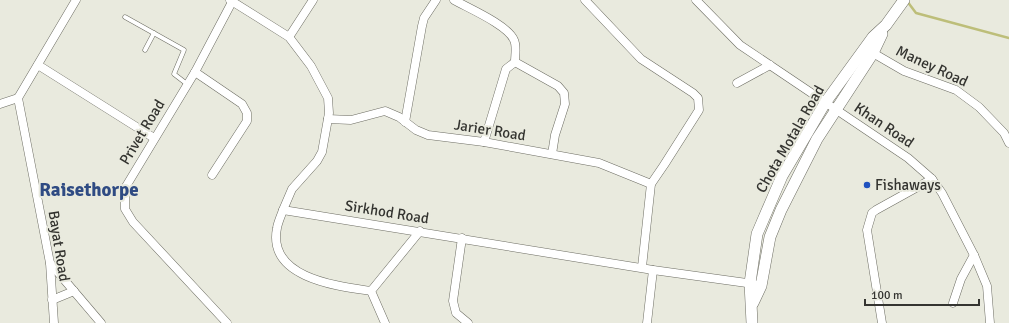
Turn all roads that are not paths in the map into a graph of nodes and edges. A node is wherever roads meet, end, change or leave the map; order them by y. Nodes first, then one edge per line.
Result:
1 (76, 0) edge
2 (313, 0) edge
3 (436, 0) edge
4 (454, 0) edge
5 (585, 0) edge
6 (696, 0) edge
7 (904, 0) edge
8 (231, 1) edge
9 (125, 18) dead end
10 (886, 25) junction
11 (154, 33) junction
12 (290, 37) junction
13 (145, 50) dead end
14 (873, 53) junction
15 (515, 62) junction
16 (38, 65) junction
17 (770, 65) junction
18 (195, 72) junction
19 (737, 83) dead end
20 (187, 84) junction
21 (18, 98) junction
22 (825, 103) junction
23 (0, 104) edge
24 (836, 109) junction
25 (328, 120) junction
26 (405, 122) junction
27 (154, 138) junction
28 (484, 142) junction
29 (1009, 143) edge
30 (552, 154) junction
31 (212, 175) dead end
32 (932, 179) junction
33 (650, 184) junction
34 (284, 210) junction
35 (420, 231) junction
36 (462, 238) junction
37 (974, 254) junction
38 (50, 263) junction
39 (642, 267) junction
40 (653, 270) junction
41 (756, 284) junction
42 (74, 291) junction
43 (371, 291) junction
44 (52, 300) junction
45 (953, 303) dead end
46 (54, 323) edge
47 (101, 323) edge
48 (227, 323) edge
49 (385, 323) edge
50 (468, 323) edge
51 (647, 323) edge
52 (752, 323) edge
53 (882, 323) edge
54 (990, 323) edge

1 - 16 street
2 - 12 street
3 - 26 street
4 - 15 street
5 - 33 street
6 - 17 street, Khan Road
7 - 10 street, Chota Motala Road
8 - 12 street
8 - 18 street, Privet Road
9 - 11 lane
10 - 14 street, Chota Motala Road
10 - 22 street, Chota Motala Road
11 - 13 lane
11 - 20 lane
12 - 25 street
14 - 24 street, Chota Motala Road
14 - 29 street, Maney Road
15 - 28 street
15 - 30 street
16 - 21 street
16 - 27 street
17 - 19 street
17 - 22 street, Khan Road
18 - 20 street, Privet Road
18 - 31 street
20 - 27 street, Privet Road
21 - 23 street
21 - 38 street, Bayat Road
22 - 24 street, Khan Road
22 - 41 street, Chota Motala Road
24 - 32 street, Khan Road
24 - 41 street, Chota Motala Road
25 - 26 street, Jarier Road
25 - 34 street
26 - 28 street, Jarier Road
27 - 48 street, Privet Road
28 - 30 street, Jarier Road
30 - 33 street, Jarier Road
32 - 37 street, Khan Road
32 - 53 street
33 - 39 street
34 - 35 street, Sirkhod Road
34 - 43 street
35 - 36 street, Sirkhod Road
35 - 43 street
36 - 39 street, Sirkhod Road
36 - 50 street
37 - 45 street
37 - 54 street, Khan Road
38 - 42 street
38 - 44 street, Bayat Road
39 - 40 street, Sirkhod Road
40 - 41 street, Sirkhod Road
40 - 51 street
41 - 52 street, Chota Motala Road
42 - 44 street
42 - 47 street
43 - 49 street
44 - 46 street, Bayat Road

